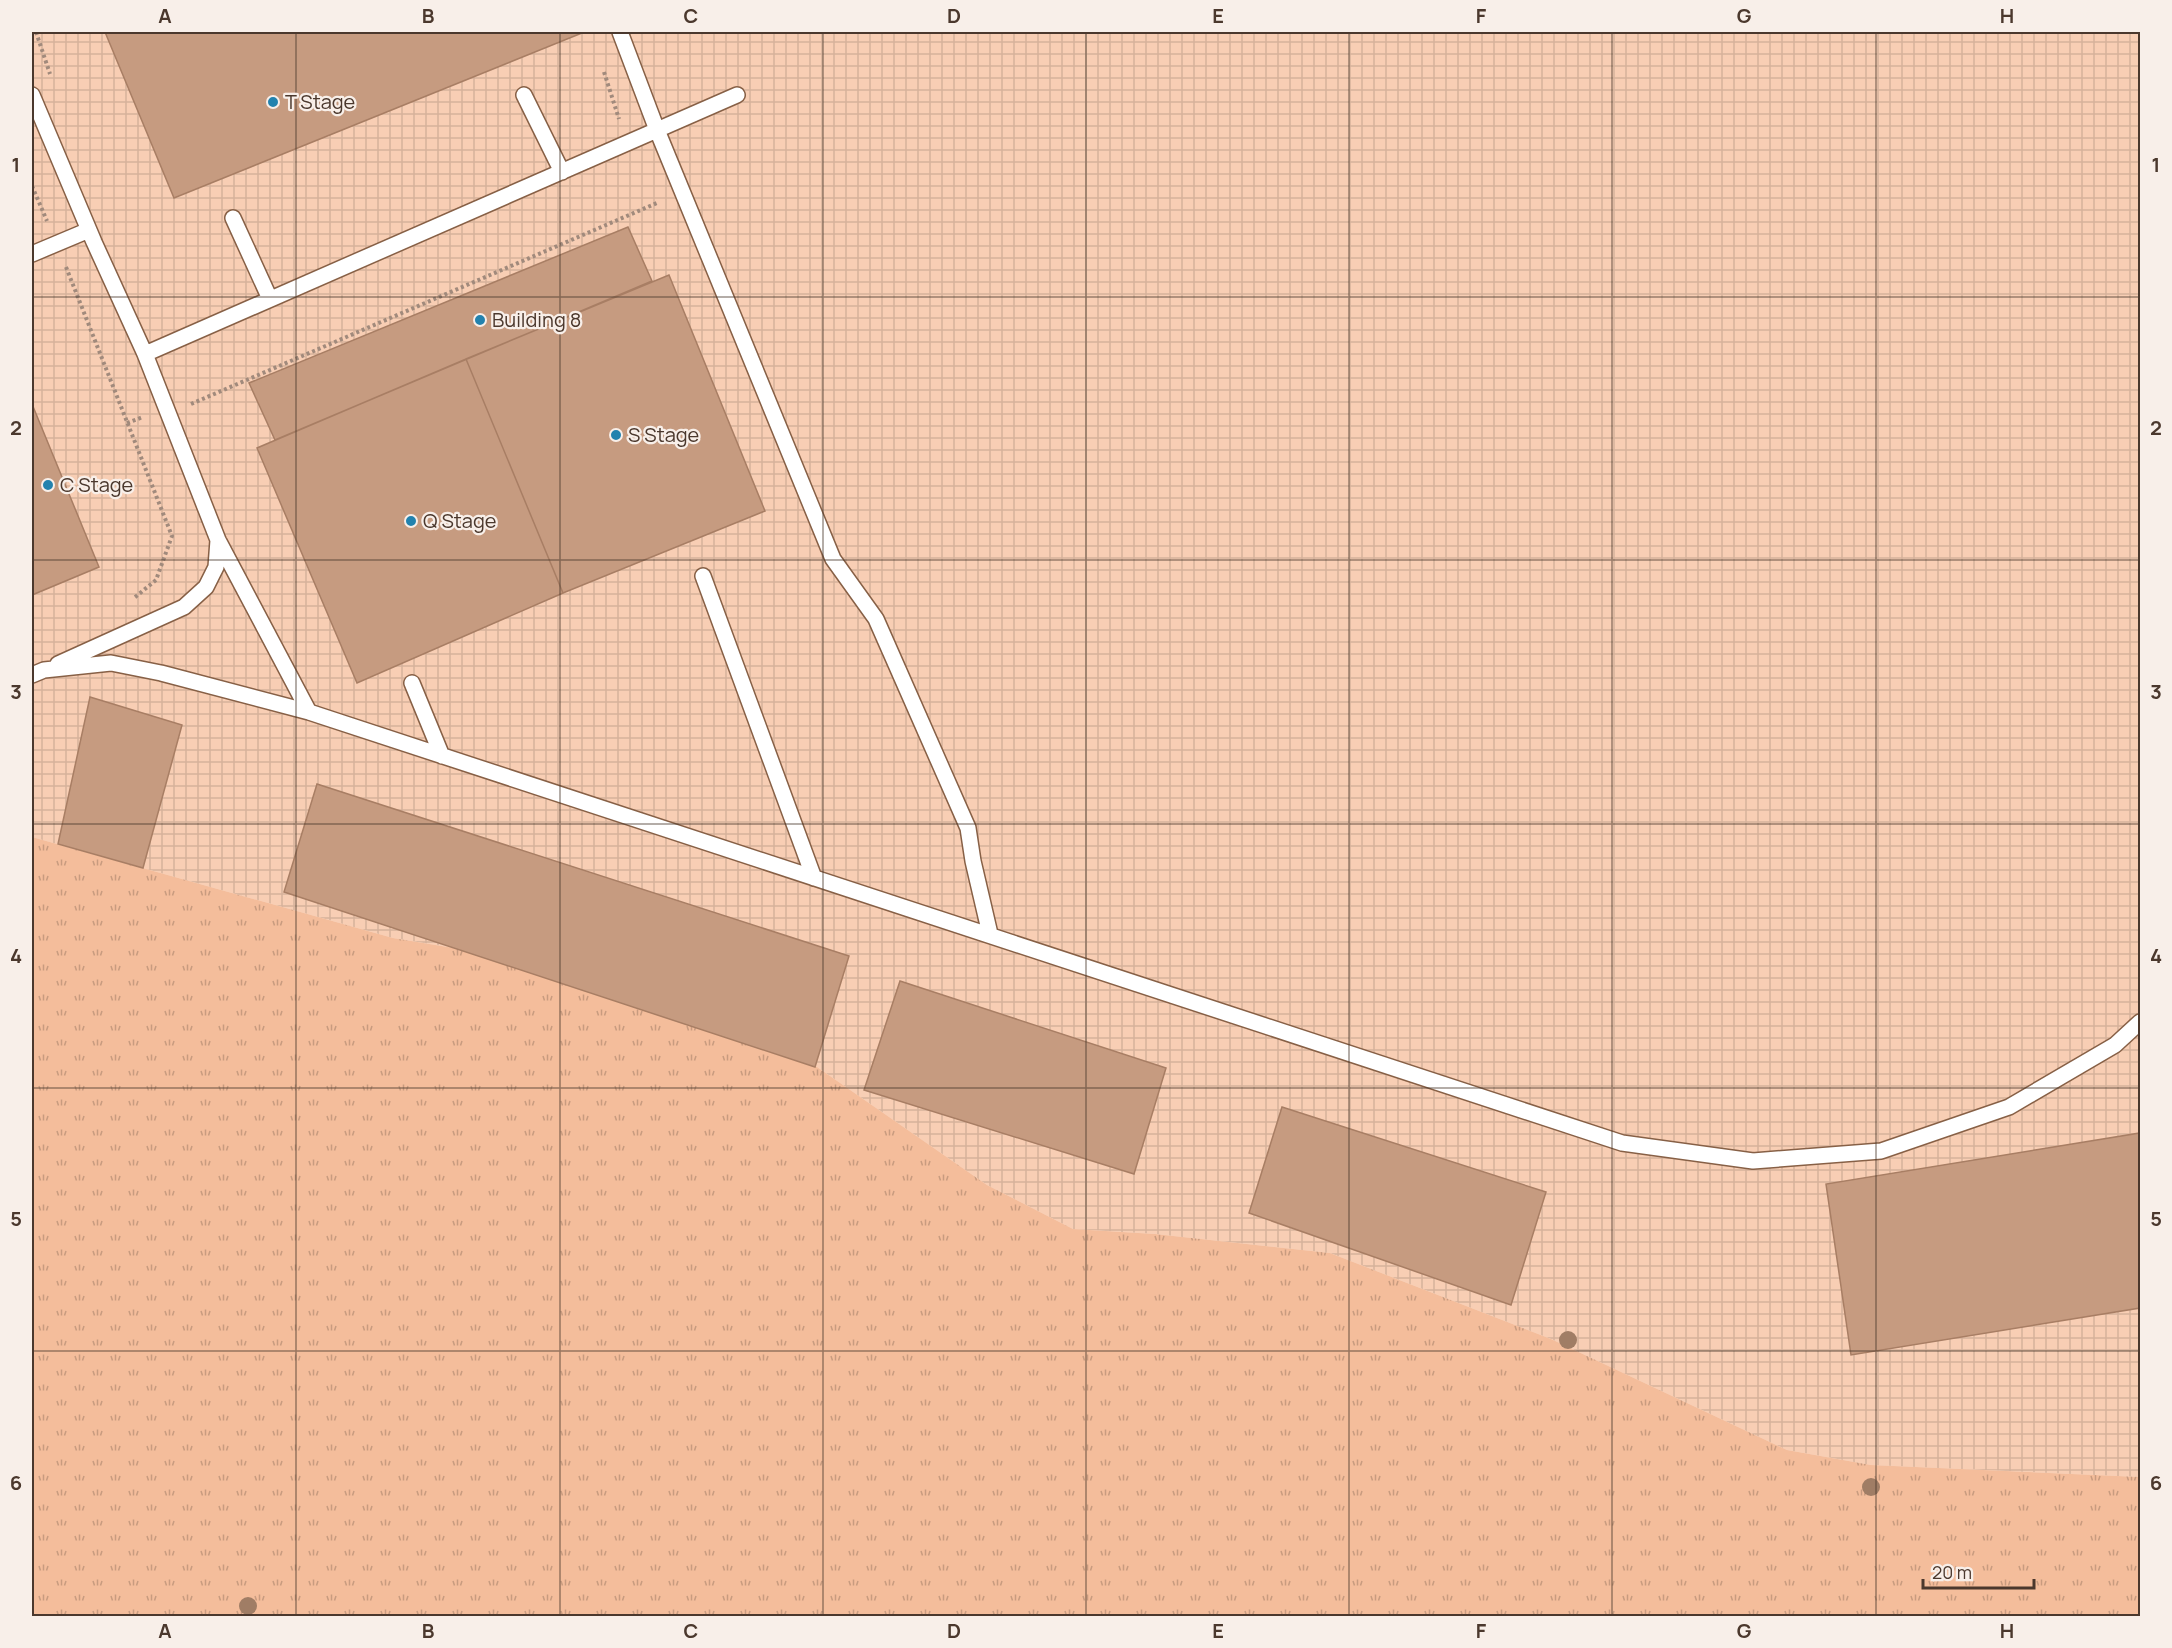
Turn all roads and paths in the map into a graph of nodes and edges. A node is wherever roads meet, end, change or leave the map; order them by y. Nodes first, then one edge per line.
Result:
1 (36, 32) edge
2 (620, 32) edge
3 (51, 74) dead end
4 (32, 95) edge
5 (524, 95) dead end
6 (737, 95) dead end
7 (657, 130) junction
8 (562, 172) junction
9 (32, 186) edge
10 (657, 204) dead end
11 (233, 218) dead end
12 (89, 230) junction
13 (56, 243) junction
14 (32, 254) edge
15 (270, 299) junction
16 (145, 354) junction
17 (166, 407) junction
18 (127, 423) junction
19 (218, 540) junction
20 (703, 576) dead end
21 (130, 602) dead end
22 (38, 672) edge
23 (412, 683) dead end
24 (309, 712) junction
25 (442, 756) junction
26 (814, 878) junction
27 (990, 934) junction
28 (2140, 1022) edge

1 - 3 path
2 - 7 lane
4 - 12 lane
5 - 8 lane
6 - 7 lane
7 - 8 lane
7 - 27 lane
8 - 15 lane
9 - 13 path
10 - 17 path
11 - 15 lane
12 - 13 lane
12 - 16 lane
13 - 14 lane
13 - 18 path
15 - 16 lane
16 - 17 lane
17 - 18 path
17 - 19 lane
18 - 21 path
19 - 22 lane
19 - 24 lane
20 - 26 lane
22 - 24 lane
23 - 25 lane
24 - 25 lane
25 - 26 lane
26 - 27 lane
27 - 28 lane

